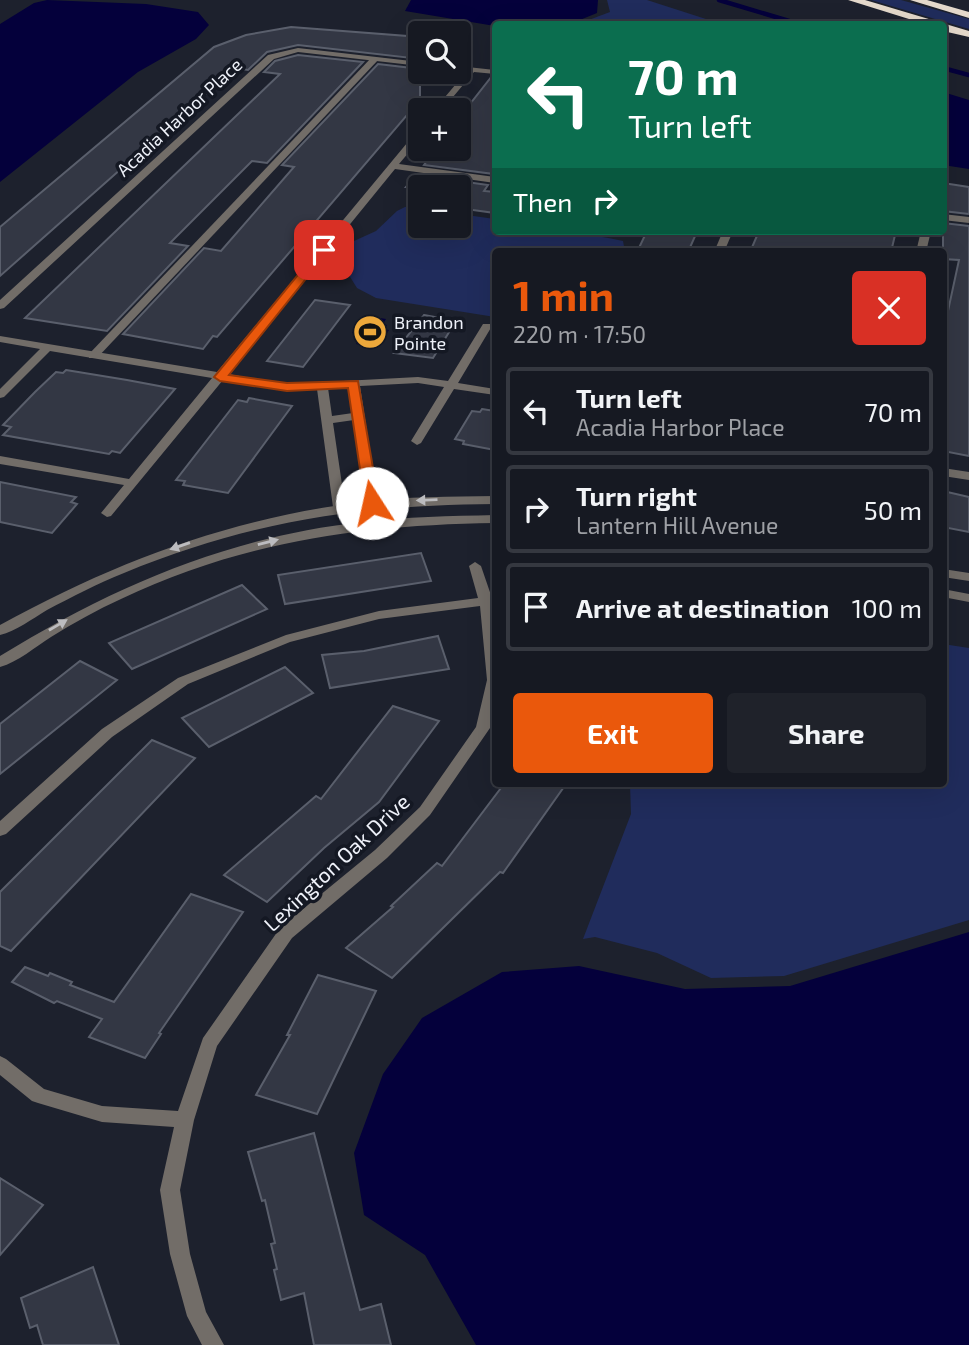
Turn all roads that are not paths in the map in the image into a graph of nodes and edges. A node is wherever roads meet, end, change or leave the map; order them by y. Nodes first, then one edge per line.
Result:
1 (853, 0) edge
2 (915, 0) edge
3 (969, 15) edge
4 (925, 21) edge
5 (947, 28) edge
6 (969, 34) edge
7 (375, 59) junction
8 (408, 63) edge
9 (472, 69) joint
10 (492, 72) edge
11 (448, 98) edge
12 (408, 148) edge
13 (393, 166) junction
14 (492, 180) edge
15 (947, 217) edge
16 (969, 220) edge
17 (0, 306) edge
18 (486, 326) dead end
19 (0, 339) edge
20 (46, 349) junction
21 (93, 356) junction
22 (220, 377) junction
23 (354, 384) junction
24 (450, 384) junction
25 (322, 387) junction
26 (492, 391) edge
27 (0, 395) edge
28 (357, 416) junction
29 (327, 420) junction
30 (417, 441) dead end
31 (0, 460) edge
32 (947, 473) edge
33 (969, 476) edge
34 (132, 483) junction
35 (492, 500) edge
36 (372, 503) junction
37 (339, 507) junction
38 (107, 513) dead end
39 (492, 519) edge
40 (365, 524) junction
41 (475, 566) dead end
42 (947, 574) edge
43 (969, 577) edge
44 (947, 594) edge
45 (969, 598) edge
46 (486, 601) junction
47 (0, 631) edge
48 (492, 660) edge
49 (0, 662) edge
50 (492, 689) edge
51 (0, 830) edge
52 (0, 1064) edge
53 (185, 1121) junction
54 (215, 1345) edge

1 - 4 highway
2 - 3 highway
5 - 6 highway
7 - 8 street, Acadia Harbor Place
7 - 17 street, Acadia Harbor Place
7 - 21 street
9 - 10 street
9 - 11 street
12 - 13 street
13 - 14 street
13 - 22 street
15 - 16 street
18 - 24 street
19 - 20 street
20 - 21 street
20 - 27 street
21 - 22 street
22 - 25 street
22 - 34 street
23 - 24 street
23 - 25 street
23 - 28 street
24 - 26 street
24 - 30 street
25 - 29 street
28 - 29 street
28 - 36 street
29 - 37 street
31 - 34 street
32 - 33 street
34 - 38 street
35 -> 36 street
36 - 37 street
36 - 40 street
37 - 40 street
37 -> 47 street
39 - 40 street
49 -> 40 street
41 - 46 street, Lexington Oak Drive
42 - 43 street
44 - 45 street
46 - 48 street, Lexington Oak Drive
46 - 51 street
50 - 53 street, Lexington Oak Drive
52 - 53 street
53 - 54 street, Lexington Oak Drive

